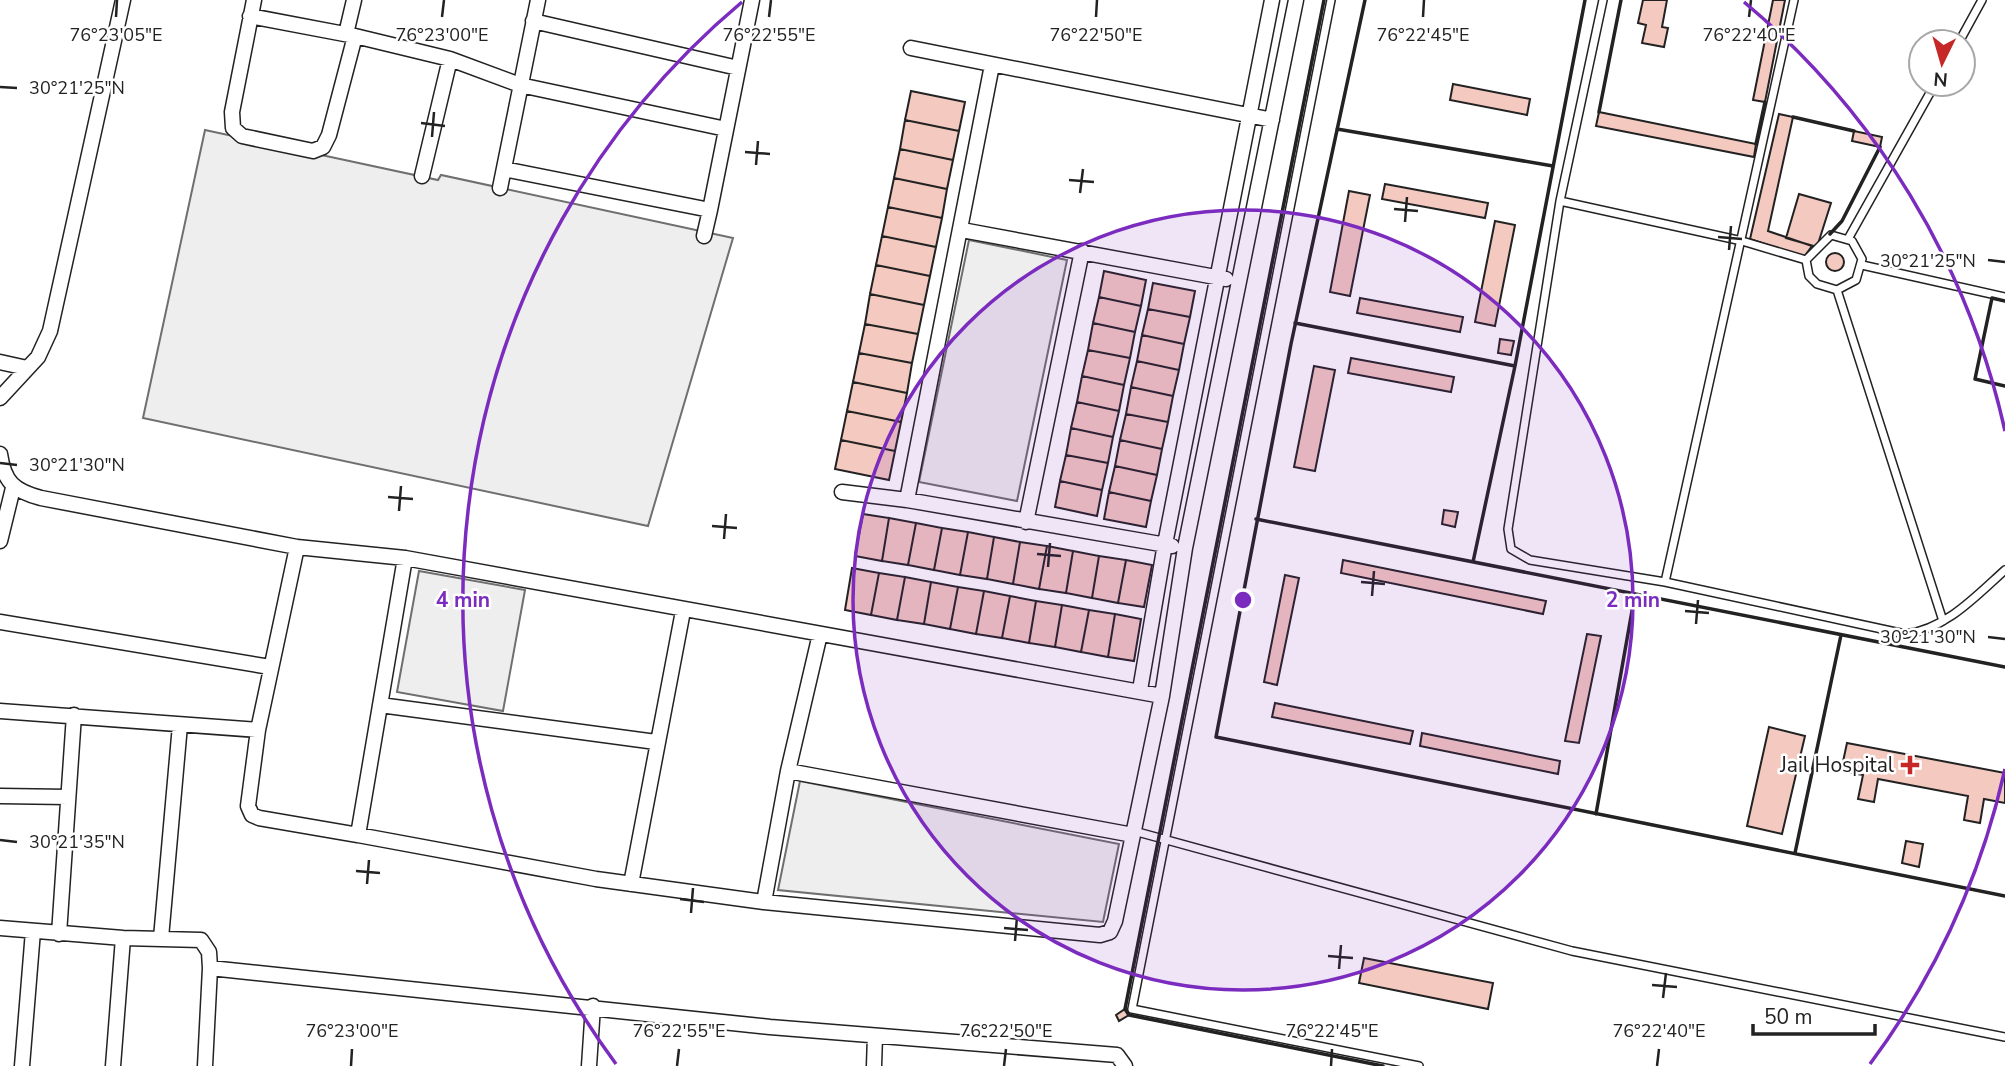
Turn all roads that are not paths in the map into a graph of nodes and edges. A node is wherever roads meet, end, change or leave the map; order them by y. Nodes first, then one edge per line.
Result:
1 (123, 0) edge
2 (254, 0) edge
3 (354, 0) edge
4 (538, 0) edge
5 (752, 0) edge
6 (1272, 0) edge
7 (1296, 0) edge
8 (1331, 0) edge
9 (1603, 0) edge
10 (1794, 0) edge
11 (1982, 0) edge
12 (250, 16) junction
13 (533, 21) junction
14 (1967, 28) edge
15 (351, 35) junction
16 (911, 48) dead end
17 (450, 59) junction
18 (992, 65) junction
19 (738, 68) junction
20 (520, 85) junction
21 (1927, 98) edge
22 (1249, 116) junction
23 (1272, 120) junction
24 (726, 129) junction
25 (504, 169) junction
26 (422, 176) dead end
27 (500, 188) dead end
28 (1560, 201) junction
29 (710, 210) junction
30 (962, 230) junction
31 (704, 236) dead end
32 (1848, 239) junction
33 (1742, 240) junction
34 (1082, 251) junction
35 (1806, 260) junction
36 (1862, 265) junction
37 (1217, 278) junction
38 (1239, 282) junction
39 (1837, 290) junction
40 (2005, 297) edge
41 (0, 362) edge
42 (27, 368) junction
43 (0, 398) edge
44 (0, 454) edge
45 (13, 488) junction
46 (842, 492) dead end
47 (907, 500) junction
48 (1026, 522) junction
49 (0, 541) edge
50 (1165, 544) junction
51 (297, 547) junction
52 (1185, 548) junction
53 (405, 558) junction
54 (2005, 570) edge
55 (1665, 582) junction
56 (682, 611) junction
57 (1943, 621) junction
58 (0, 622) edge
59 (820, 635) junction
60 (270, 667) junction
61 (1140, 690) junction
62 (1162, 696) junction
63 (380, 705) junction
64 (0, 711) edge
65 (74, 715) junction
66 (180, 725) junction
67 (258, 730) junction
68 (656, 742) junction
69 (788, 771) junction
70 (0, 796) edge
71 (68, 797) junction
72 (1133, 833) junction
73 (358, 835) junction
74 (1165, 839) junction
75 (631, 884) junction
76 (764, 902) junction
77 (0, 928) edge
78 (33, 931) junction
79 (59, 934) junction
80 (122, 938) junction
81 (161, 938) junction
82 (210, 968) junction
83 (593, 1006) junction
84 (875, 1036) junction
85 (2005, 1037) edge
86 (22, 1066) edge
87 (113, 1066) edge
88 (205, 1066) edge
89 (589, 1066) edge
90 (874, 1066) edge
91 (1125, 1066) edge
92 (1419, 1066) edge

1 - 42 street
2 - 12 street
3 - 15 street
4 - 13 street
5 - 19 street
6 - 22 street
7 - 23 street
8 - 74 lane
9 - 28 lane
10 - 33 lane
11 - 14 lane
12 - 15 street
12 - 15 street
13 - 19 street
13 - 20 street
15 - 17 street
16 - 18 street
17 - 20 street
17 - 26 street
18 - 22 street
18 - 30 street
19 - 24 street
20 - 24 street
20 - 25 street
21 - 32 lane
22 - 23 street
22 - 37 street
23 - 38 street
24 - 29 street
25 - 27 street
25 - 29 street
28 - 33 lane
28 - 55 lane
29 - 31 street
30 - 34 street
30 - 47 street
32 - 35 lane
32 - 36 lane
33 - 35 lane
33 - 55 lane
34 - 37 street
34 - 48 street
35 - 39 lane
36 - 39 lane
36 - 40 lane
37 - 38 street
37 - 50 street
38 - 52 street
39 - 57 lane
41 - 42 street
42 - 43 street
44 - 45 street
45 - 49 street
45 - 51 street
46 - 47 street
47 - 48 street
48 - 50 street
50 - 52 street
50 - 61 street
51 - 53 street
51 - 60 street
52 - 62 street
53 - 56 street
53 - 63 street
54 - 57 lane
55 - 57 lane
56 - 59 street
56 - 68 street
58 - 60 street
59 - 61 street
59 - 69 street
60 - 67 street
61 - 62 street
62 - 72 street
63 - 68 street
63 - 73 street
64 - 65 street
65 - 66 street
65 - 71 street
66 - 67 street
66 - 81 street
67 - 73 street
68 - 75 street
69 - 72 street
69 - 76 street
70 - 71 street
71 - 79 street
72 - 74 lane
72 - 76 street
73 - 75 street
74 - 85 lane
74 - 92 lane
75 - 76 street
77 - 78 street
78 - 79 street
78 - 86 street
79 - 80 street
80 - 81 street
80 - 87 street
81 - 82 street
82 - 83 street
82 - 88 street
83 - 84 street
83 - 89 street
84 - 90 street
84 - 91 street

